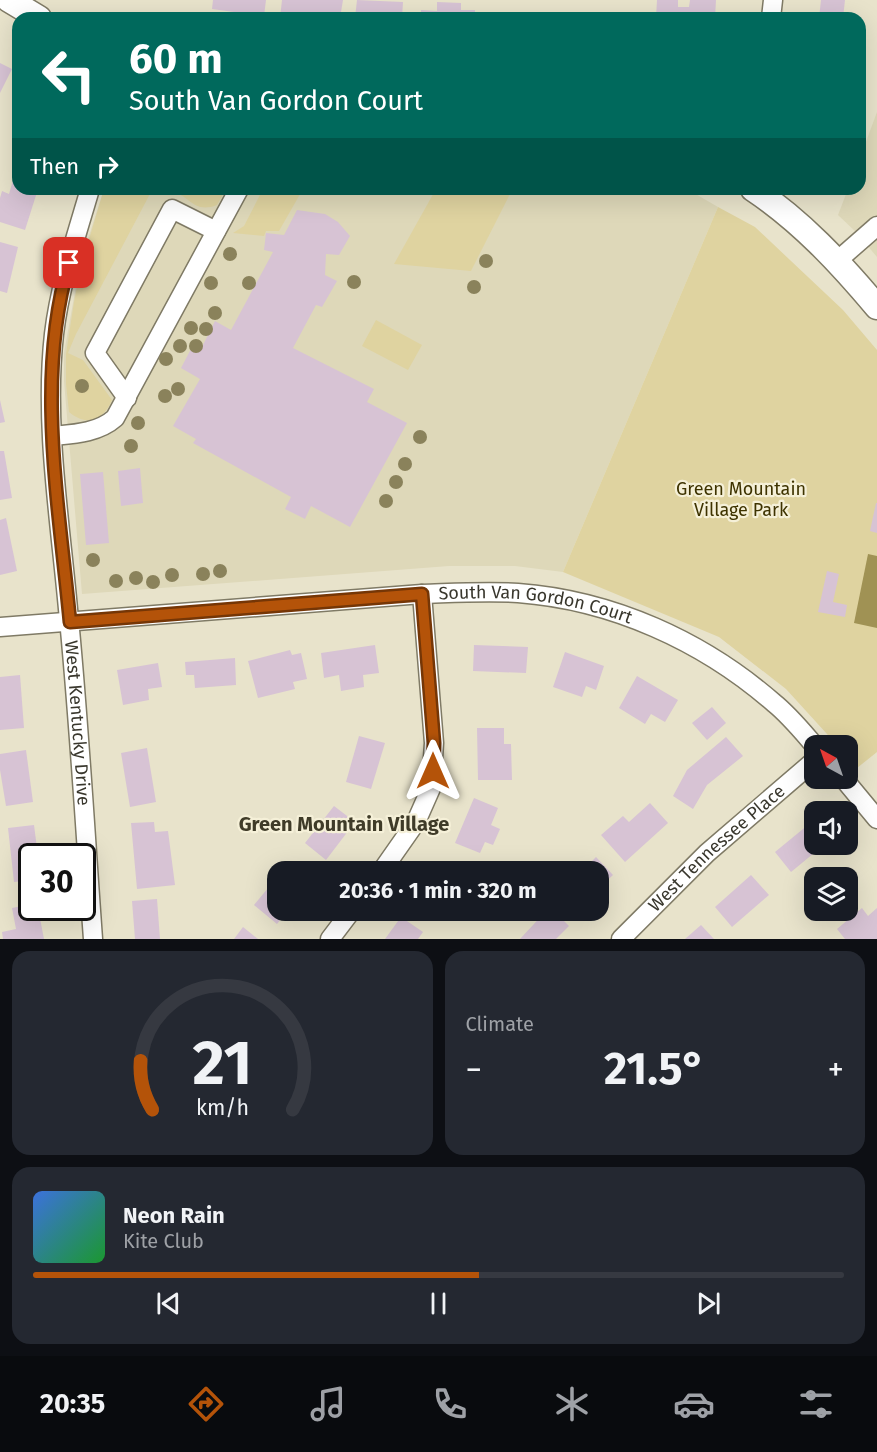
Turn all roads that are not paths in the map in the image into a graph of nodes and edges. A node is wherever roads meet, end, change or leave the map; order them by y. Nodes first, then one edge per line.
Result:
1 (9, 0) edge
2 (29, 12) edge
3 (88, 195) edge
4 (236, 195) edge
5 (761, 195) edge
6 (877, 226) edge
7 (216, 231) junction
8 (837, 261) junction
9 (877, 307) edge
10 (127, 398) junction
11 (52, 436) junction
12 (422, 594) junction
13 (70, 622) junction
14 (0, 627) edge
15 (805, 735) edge
16 (804, 770) edge
17 (852, 789) edge
18 (877, 819) edge
19 (389, 861) edge
20 (344, 921) edge
21 (93, 939) edge
22 (330, 939) edge
23 (621, 939) edge

1 - 2 main road
3 - 11 street, West Kentucky Drive
4 - 7 street
5 - 8 main road
6 - 8 street
7 - 10 street
7 - 10 street
8 - 9 main road
10 - 11 street
11 - 13 street, West Kentucky Drive
12 - 13 street, South Van Gordon Court
12 - 15 street, South Van Gordon Court
12 - 19 street
13 - 14 street, South Van Gordon Court
13 - 21 street, West Kentucky Drive
16 - 23 street, West Tennessee Place
17 - 18 street
20 - 22 street

